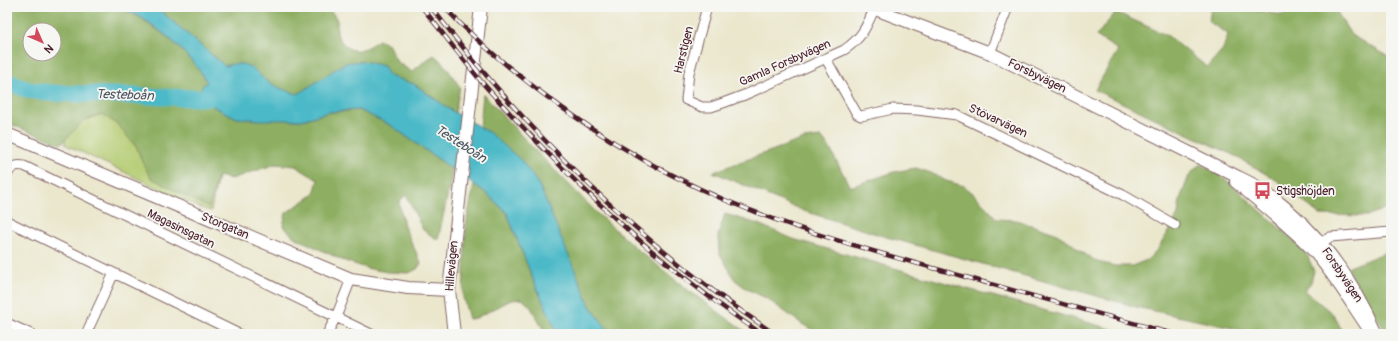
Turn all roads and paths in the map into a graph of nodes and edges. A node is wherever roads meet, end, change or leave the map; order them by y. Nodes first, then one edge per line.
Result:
1 (481, 7) edge
2 (707, 7) edge
3 (1008, 7) edge
4 (873, 8) edge
5 (990, 53) junction
6 (826, 59) junction
7 (686, 100) joint
8 (7, 134) edge
9 (7, 175) edge
10 (7, 221) edge
11 (1175, 225) dead end
12 (1391, 232) edge
13 (1317, 247) junction
14 (114, 273) junction
15 (351, 279) junction
16 (449, 290) junction
17 (336, 317) junction
18 (7, 323) edge
19 (31, 334) edge
20 (86, 334) edge
21 (240, 334) edge
22 (328, 334) edge
23 (371, 334) edge
24 (454, 334) edge
25 (1372, 334) edge
26 (1377, 334) edge

1 - 16 street, Hillevägen
2 - 7 street, Harstigen
3 - 5 street
4 - 5 street, Forsbyvägen
4 - 6 street, Gamla Forsbyvägen
5 - 13 street, Forsbyvägen
6 - 7 street, Gamla Forsbyvägen
6 - 11 street, Stövarvägen
8 - 15 street, Storgatan
9 - 17 street, Magasinsgatan
10 - 14 street
12 - 13 street
13 - 25 street, Forsbyvägen
13 - 26 street, Forsbyvägen
14 - 20 street
14 - 21 street
15 - 16 street, Storgatan
15 - 17 street
16 - 24 street, Hillevägen
17 - 22 street
17 - 23 street
18 - 19 street

